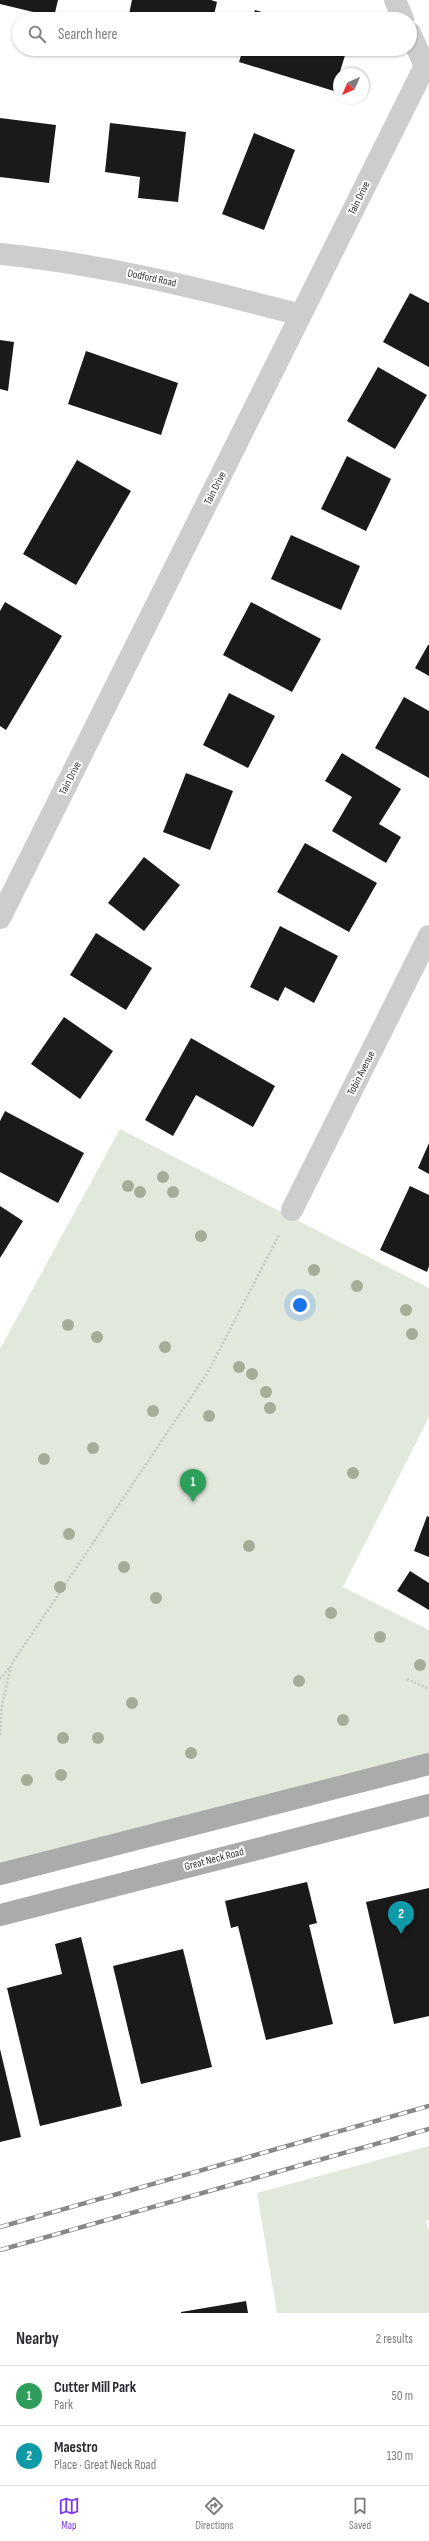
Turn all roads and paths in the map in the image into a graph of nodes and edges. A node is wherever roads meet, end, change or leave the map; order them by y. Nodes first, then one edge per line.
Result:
1 (395, 0) edge
2 (401, 12) edge
3 (417, 45) edge
4 (427, 62) edge
5 (0, 254) edge
6 (301, 315) junction
7 (0, 918) edge
8 (429, 936) edge
9 (292, 1210) joint
10 (11, 1665) junction
11 (0, 1679) edge
12 (408, 1679) dead end
13 (429, 1689) edge
14 (0, 1735) edge
15 (429, 1764) edge
16 (429, 1805) edge
17 (0, 1874) edge
18 (0, 1915) edge

1 - 2 street
3 - 4 street
4 - 6 street, Tain Drive
5 - 6 street, Dodford Road
6 - 7 street, Tain Drive
8 - 9 street, Tobin Avenue
9 - 10 path
10 - 11 path
10 - 14 path
12 - 13 path
15 - 17 main road
16 - 18 main road, Great Neck Road

